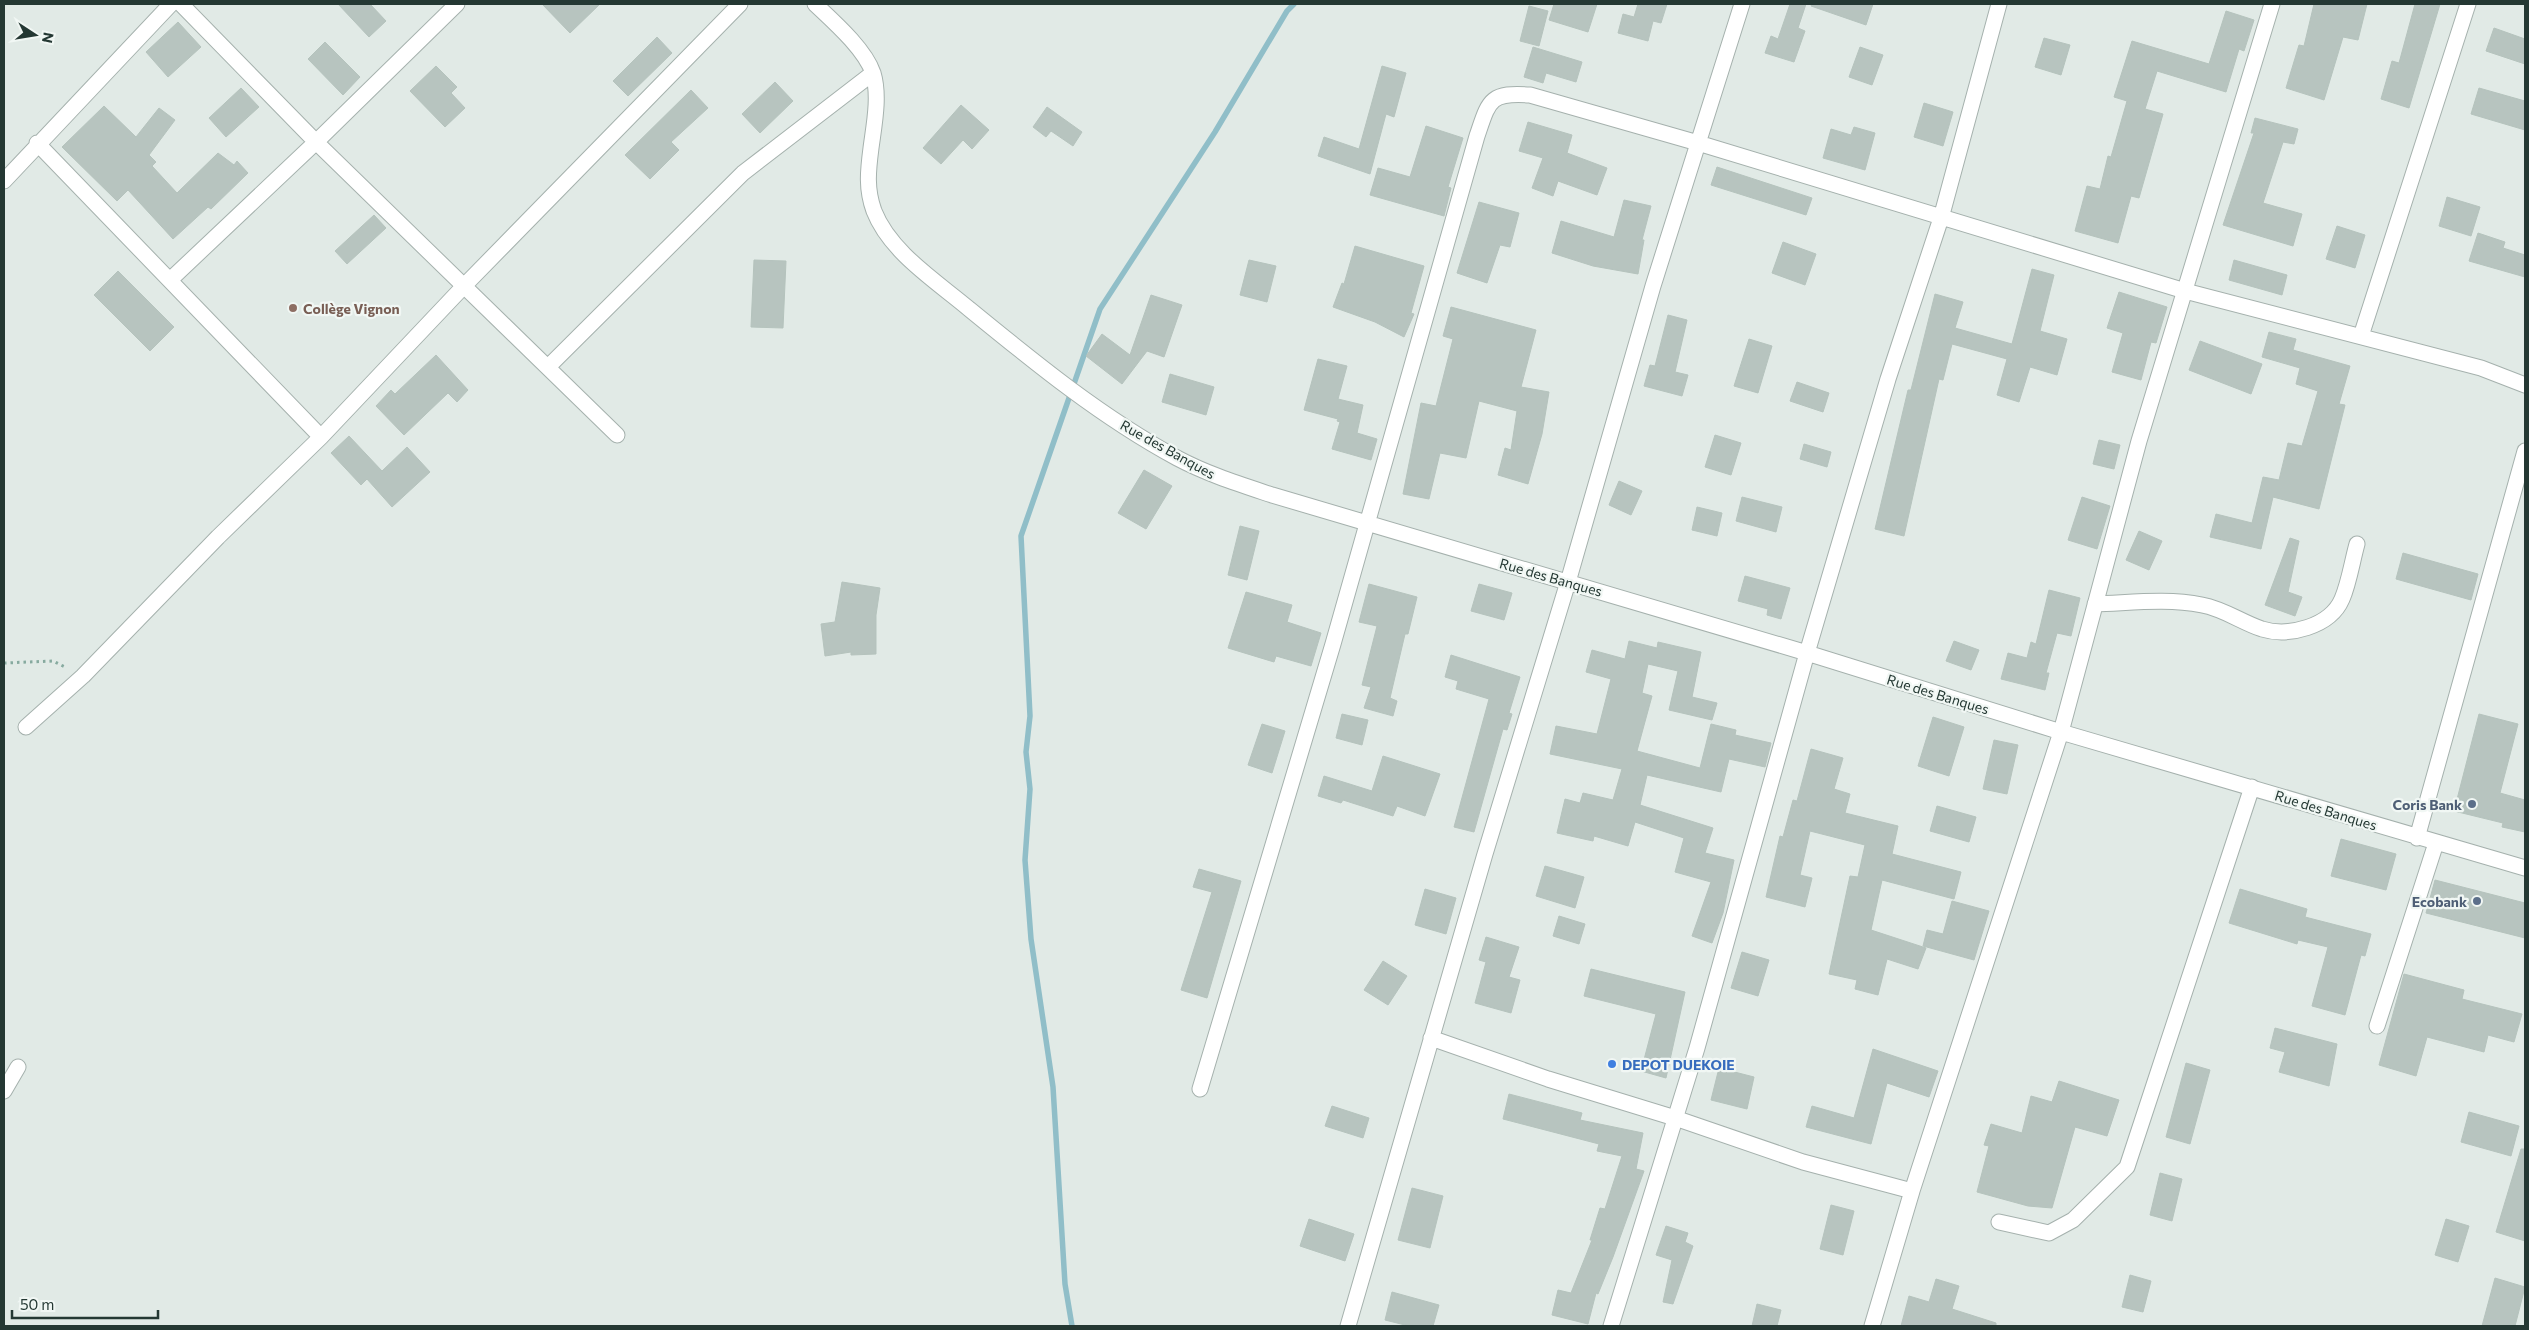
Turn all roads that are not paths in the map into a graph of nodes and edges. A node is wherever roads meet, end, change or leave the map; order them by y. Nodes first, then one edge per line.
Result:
1 (171, 4) edge
2 (181, 4) edge
3 (457, 4) edge
4 (740, 4) edge
5 (815, 4) edge
6 (1742, 4) edge
7 (1999, 4) edge
8 (2272, 4) edge
9 (2468, 4) edge
10 (873, 73) junction
11 (316, 142) junction
12 (1698, 142) junction
13 (37, 143) junction
14 (4, 181) edge
15 (1941, 218) junction
16 (170, 280) junction
17 (463, 286) junction
18 (2185, 291) junction
19 (2361, 336) junction
20 (548, 367) junction
21 (2525, 385) edge
22 (617, 436) dead end
23 (321, 437) junction
24 (2525, 451) edge
25 (1368, 523) junction
26 (2357, 544) dead end
27 (1568, 582) junction
28 (2095, 604) junction
29 (1807, 653) junction
30 (26, 728) dead end
31 (2061, 732) junction
32 (2252, 787) junction
33 (2417, 838) junction
34 (2436, 843) junction
35 (2525, 868) edge
36 (2377, 1026) dead end
37 (1431, 1038) junction
38 (18, 1067) dead end
39 (1200, 1089) dead end
40 (4, 1091) edge
41 (1675, 1118) junction
42 (1912, 1191) junction
43 (1999, 1222) dead end
44 (1348, 1326) edge
45 (1611, 1326) edge
46 (1872, 1326) edge

1 - 13 street
2 - 11 street
3 - 11 street
4 - 17 street
5 - 10 street, Rue des Banques
6 - 12 street
7 - 15 street
8 - 18 street
9 - 19 street
10 - 20 street
10 - 25 street, Rue des Banques
11 - 16 street
11 - 17 street
12 - 15 street
12 - 25 street
12 - 27 street
13 - 14 street
13 - 16 street
15 - 18 street
15 - 29 street
16 - 23 street
17 - 20 street
17 - 23 street
18 - 19 street
18 - 28 street
19 - 21 street
20 - 22 street
23 - 30 street
24 - 33 street
25 - 27 street, Rue des Banques
25 - 39 street
26 - 28 street
27 - 29 street, Rue des Banques
27 - 37 street
28 - 31 street
29 - 31 street, Rue des Banques
29 - 41 street
31 - 32 street, Rue des Banques
31 - 42 street
32 - 33 street, Rue des Banques
32 - 43 street
33 - 34 street, Rue des Banques
34 - 35 street, Rue des Banques
34 - 36 street
37 - 41 street
37 - 44 street
38 - 40 street
41 - 42 street
41 - 45 street
42 - 46 street

